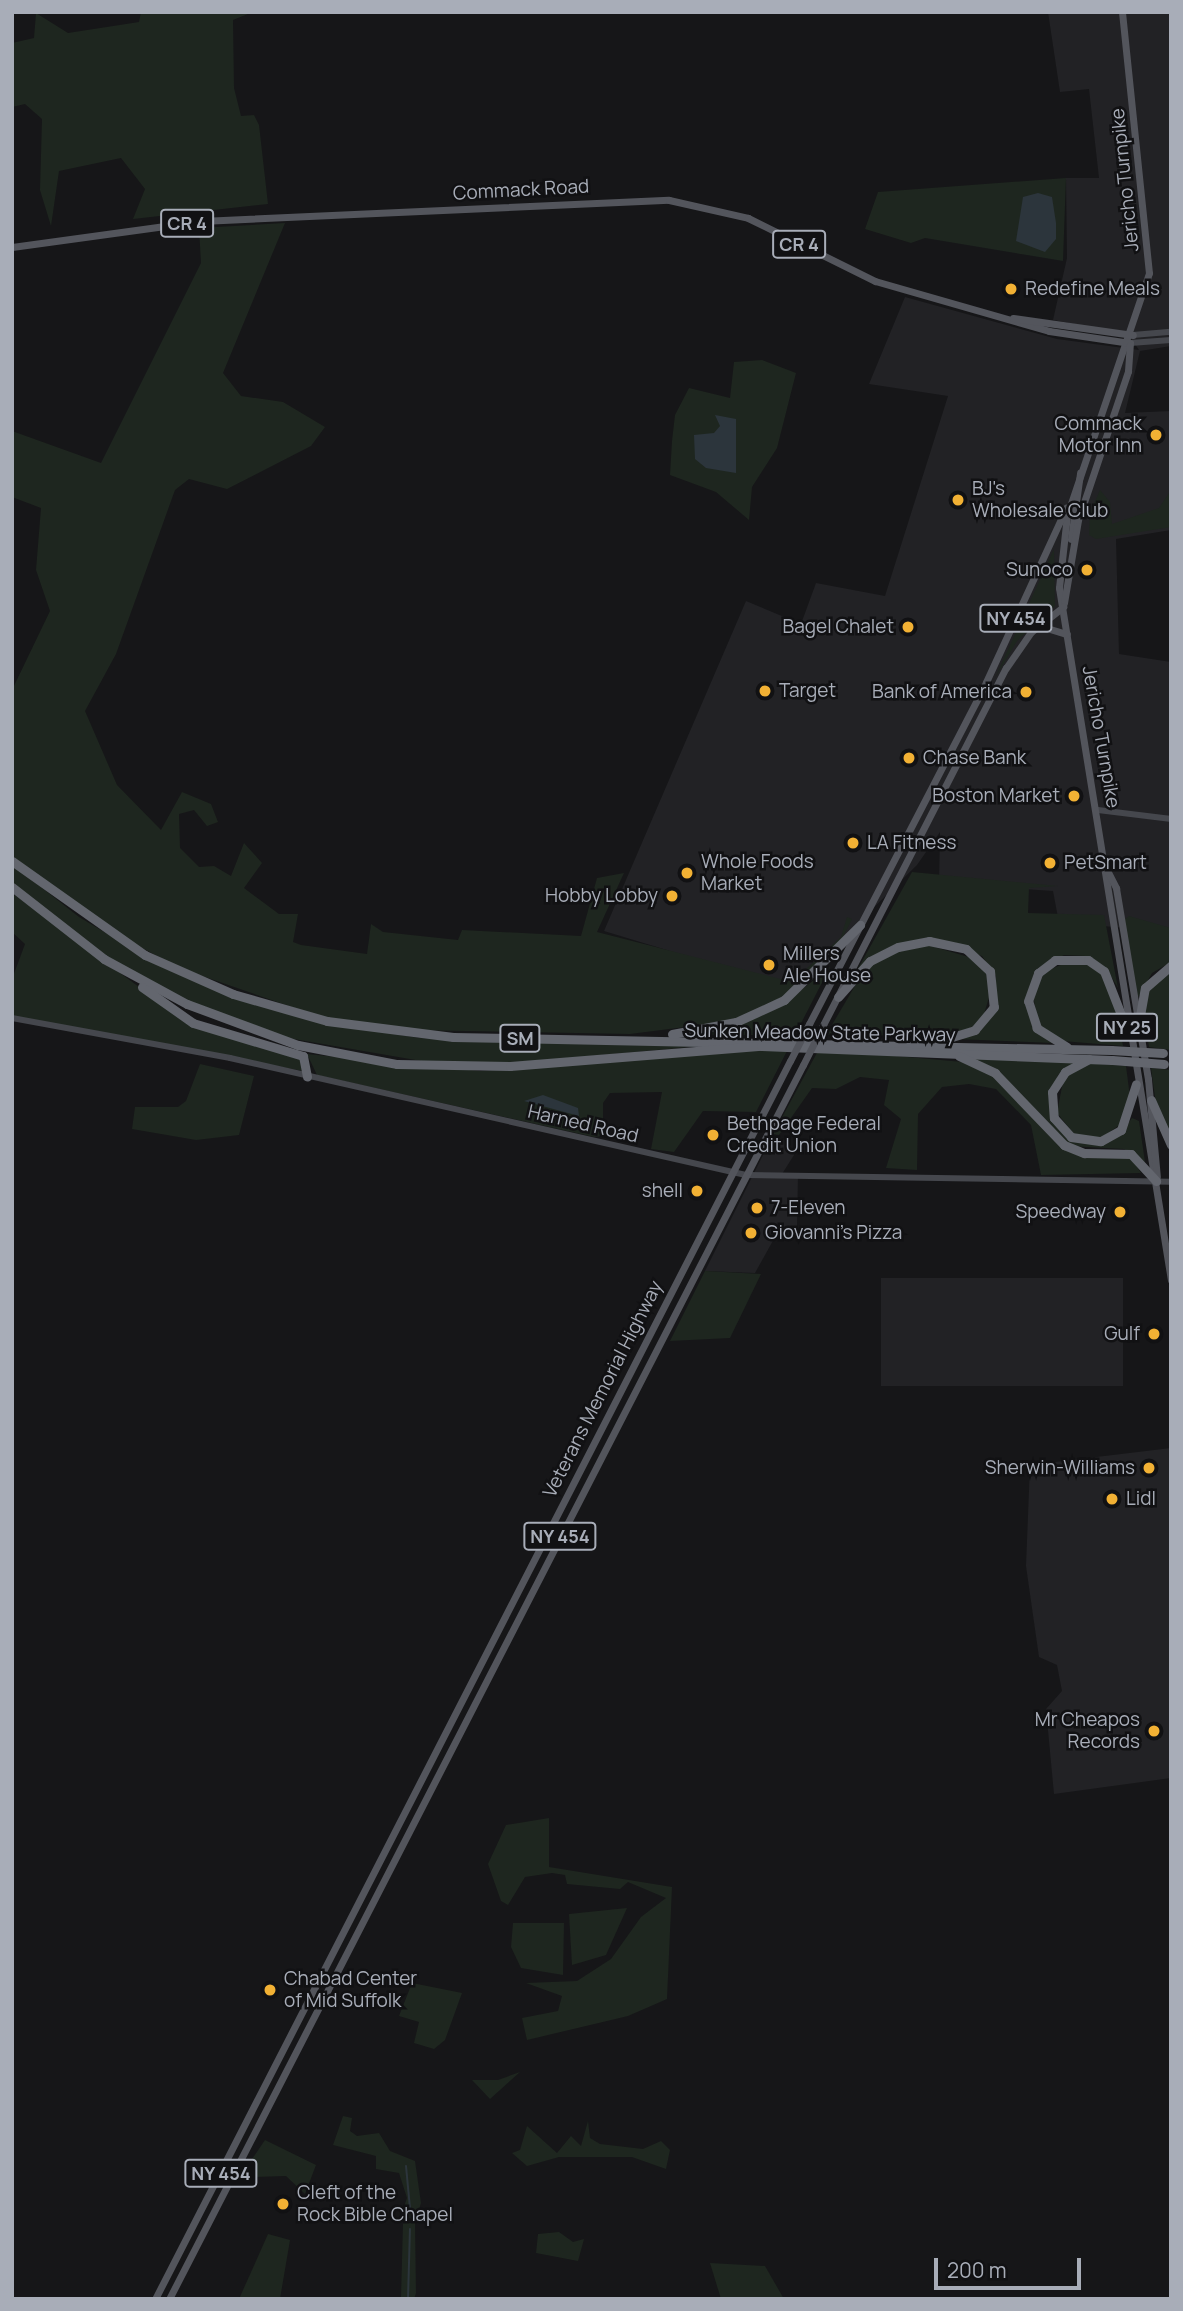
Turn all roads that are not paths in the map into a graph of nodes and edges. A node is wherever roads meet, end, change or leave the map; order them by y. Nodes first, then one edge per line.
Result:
1 (1122, 12) edge
2 (12, 247) edge
3 (1010, 318) junction
4 (1171, 332) edge
5 (1133, 335) junction
6 (1171, 340) edge
7 (1130, 344) junction
8 (1094, 434) junction
9 (1105, 438) junction
10 (1090, 444) junction
11 (1097, 459) junction
12 (1080, 472) junction
13 (1091, 475) junction
14 (1074, 492) junction
15 (1072, 548) junction
16 (1063, 607) junction
17 (1038, 626) junction
18 (1067, 634) junction
19 (1098, 810) junction
20 (1171, 819) edge
21 (12, 861) edge
22 (1108, 872) junction
23 (12, 887) edge
24 (860, 925) junction
25 (1171, 965) edge
26 (117, 966) junction
27 (838, 998) junction
28 (12, 1018) edge
29 (1138, 1027) junction
30 (1127, 1030) junction
31 (649, 1038) junction
32 (917, 1042) junction
33 (1071, 1049) junction
34 (944, 1052) junction
35 (1167, 1054) edge
36 (1111, 1055) junction
37 (1089, 1059) junction
38 (1167, 1065) edge
39 (307, 1077) junction
40 (1136, 1084) junction
41 (1151, 1100) junction
42 (1171, 1145) edge
43 (733, 1174) junction
44 (746, 1175) junction
45 (1171, 1180) edge
46 (1156, 1181) junction
47 (1171, 1280) edge
48 (155, 2299) edge
49 (169, 2299) edge

1 - 5 main road, Jericho Turnpike / NY 25
2 - 3 main road, Commack Road / CR 4
3 - 5 main road, Commack Road / CR 4
3 - 7 main road, Commack Road / CR 4
4 - 5 main road, CR 4
5 - 7 main road, Jericho Turnpike / NY 25
6 - 7 main road, CR 4
7 - 8 main road, Jericho Turnpike / NY 25
7 - 9 main road, Jericho Turnpike / NY 25
8 - 9 main road
8 - 10 main road, Jericho Turnpike / NY 25
8 - 11 main road
9 - 11 main road, Jericho Turnpike / NY 25
10 - 12 main road, Jericho Turnpike / NY 25
10 - 13 main road
11 - 13 main road, Jericho Turnpike / NY 25
12 - 14 main road, Jericho Turnpike / NY 25
12 - 15 main road
13 - 15 main road, Jericho Turnpike / NY 25
14 - 16 main road, Jericho Turnpike / NY 25
14 - 24 main road, Veterans Memorial Highway / NY 454
15 - 16 main road, Jericho Turnpike / NY 25
16 - 17 main road, Veterans Memorial Highway / NY 454
16 - 18 main road, Jericho Turnpike / NY 25
17 - 18 main road
17 - 27 main road, Veterans Memorial Highway / NY 454
18 - 19 main road, Jericho Turnpike / NY 25
19 - 20 main road
19 - 22 main road, Jericho Turnpike / NY 25
21 - 31 highway, Sunken Meadow State Parkway / SM
22 - 29 main road, Jericho Turnpike / NY 25
22 - 30 main road, Jericho Turnpike / NY 25
23 - 26 highway, Sunken Meadow State Parkway / SM
24 - 31 highway
24 - 43 main road, Veterans Memorial Highway / NY 454, bridge
25 - 29 highway
26 - 34 highway, Sunken Meadow State Parkway / SM
26 - 39 highway
27 - 32 highway
27 - 44 main road, Veterans Memorial Highway / NY 454, bridge
28 - 39 main road, Harned Road
29 - 41 main road, Jericho Turnpike / NY 25
30 - 33 highway
30 - 40 main road, Jericho Turnpike / NY 25
31 - 32 highway, Sunken Meadow State Parkway / SM
32 - 33 highway, Sunken Meadow State Parkway / SM
33 - 36 highway, Sunken Meadow State Parkway / SM
34 - 37 highway, Sunken Meadow State Parkway / SM
34 - 46 highway
35 - 36 highway, Sunken Meadow State Parkway / SM, bridge
36 - 37 highway, Sunken Meadow State Parkway / SM
36 - 38 highway, Sunken Meadow State Parkway / SM, bridge
37 - 40 highway
39 - 43 main road, Harned Road
40 - 46 main road, Jericho Turnpike / NY 25
41 - 42 highway
41 - 46 main road, Jericho Turnpike / NY 25
43 - 44 main road, Harned Road
43 - 48 main road, Veterans Memorial Highway / NY 454
44 - 46 main road, Harned Road
44 - 49 main road, Veterans Memorial Highway / NY 454
45 - 46 main road, Harned Road
46 - 47 main road, Jericho Turnpike / NY 25

